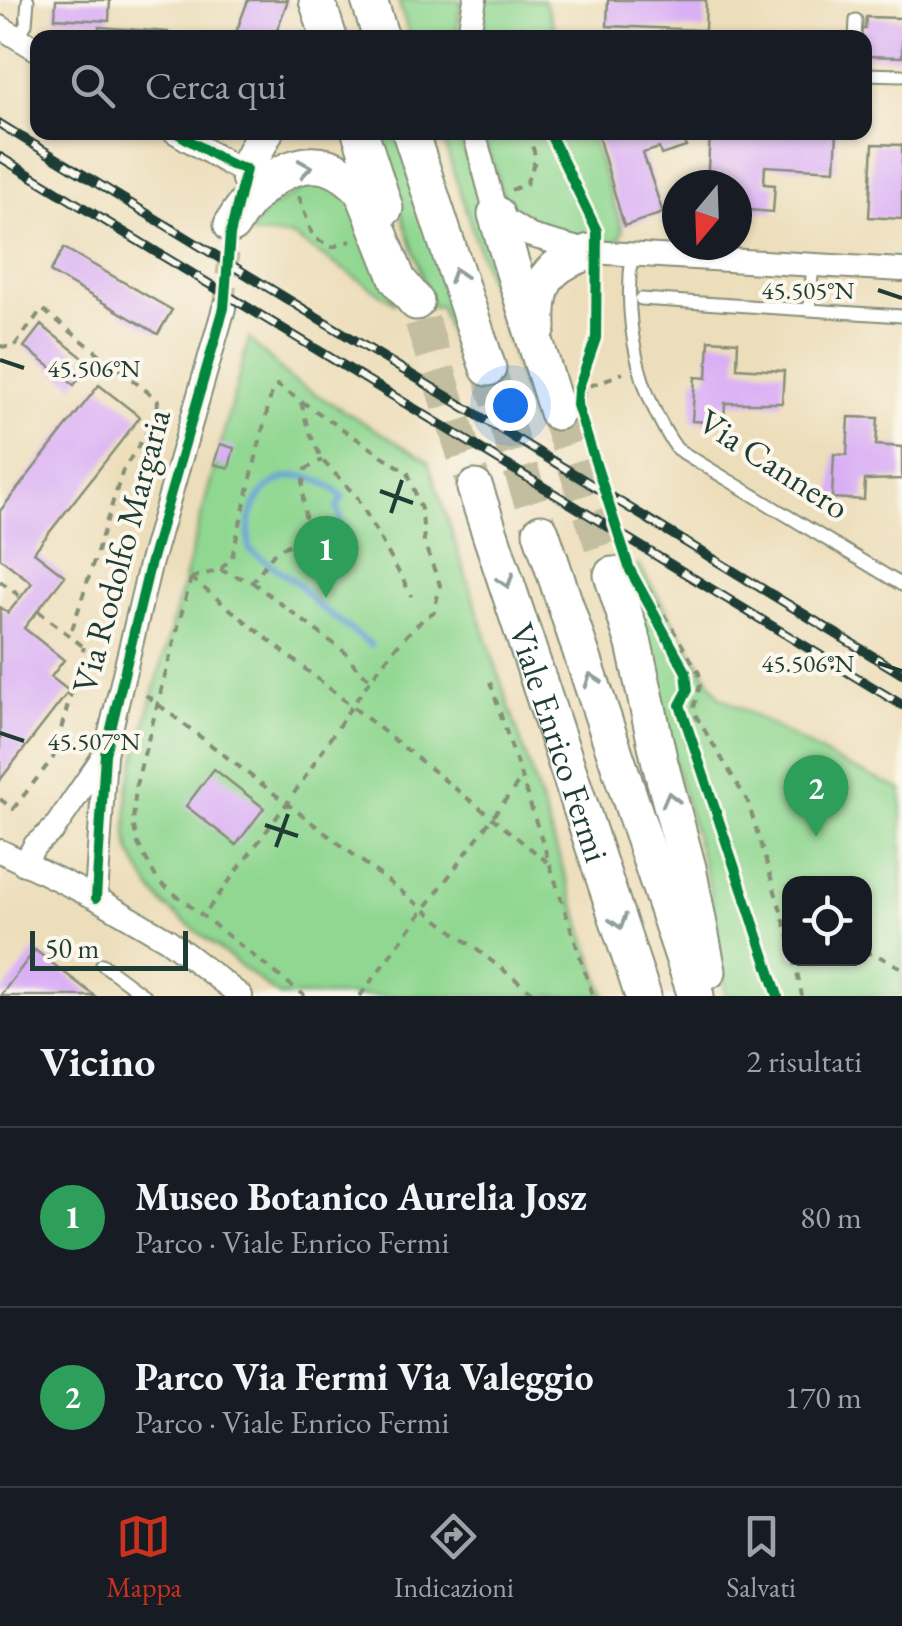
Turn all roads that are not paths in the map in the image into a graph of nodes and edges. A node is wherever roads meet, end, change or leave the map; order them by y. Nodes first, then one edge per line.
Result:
1 (28, 0) edge
2 (309, 0) edge
3 (317, 0) edge
4 (369, 0) edge
5 (475, 0) edge
6 (856, 20) dead end
7 (311, 30) edge
8 (326, 30) edge
9 (378, 30) edge
10 (469, 30) edge
11 (856, 30) edge
12 (18, 38) edge
13 (872, 74) edge
14 (902, 76) edge
15 (189, 140) edge
16 (261, 140) edge
17 (363, 140) edge
18 (413, 140) edge
19 (477, 140) edge
20 (246, 169) junction
21 (501, 203) junction
22 (231, 230) joint
23 (590, 252) junction
24 (632, 255) junction
25 (813, 265) junction
26 (902, 270) edge
27 (641, 299) dead end
28 (224, 308) tunnel mouth
29 (809, 310) junction
30 (902, 316) edge
31 (538, 348) junction
32 (488, 368) tunnel mouth
33 (572, 407) tunnel mouth
34 (475, 488) tunnel mouth
35 (542, 532) tunnel mouth
36 (632, 582) tunnel mouth
37 (902, 584) edge
38 (105, 754) junction
39 (54, 829) junction
40 (97, 848) junction
41 (0, 851) edge
42 (24, 864) junction
43 (96, 898) junction
44 (102, 964) dead end
45 (145, 996) edge
46 (241, 996) edge
47 (643, 996) edge
48 (696, 996) edge
49 (714, 996) edge

1 - 12 lane
2 - 7 main road
3 - 8 main road
4 - 9 main road
5 - 10 street
6 - 11 lane
13 - 14 lane
15 - 20 street
16 - 20 main road
22 -> 17 main road
32 -> 18 main road
19 - 21 street
20 - 22 street
21 - 23 street
21 - 31 main road
23 - 24 street
23 - 31 main road
24 - 25 street
24 - 37 lane, Via Cannero
25 - 26 street
25 - 29 lane
27 - 29 lane
28 - 38 street, Via Rodolfo Margaria
29 - 30 lane
31 - 33 main road
34 -> 47 main road, Viale Enrico Fermi
48 -> 35 main road, Viale Enrico Fermi
49 -> 36 main road
38 - 39 street, Via Rodolfo Margaria
38 - 40 street, Via Rodolfo Margaria
39 - 40 street
39 - 42 street, Via Rodolfo Margaria
40 - 43 street, Via Rodolfo Margaria
41 - 42 street
42 - 43 street
43 - 46 street
44 - 45 lane

